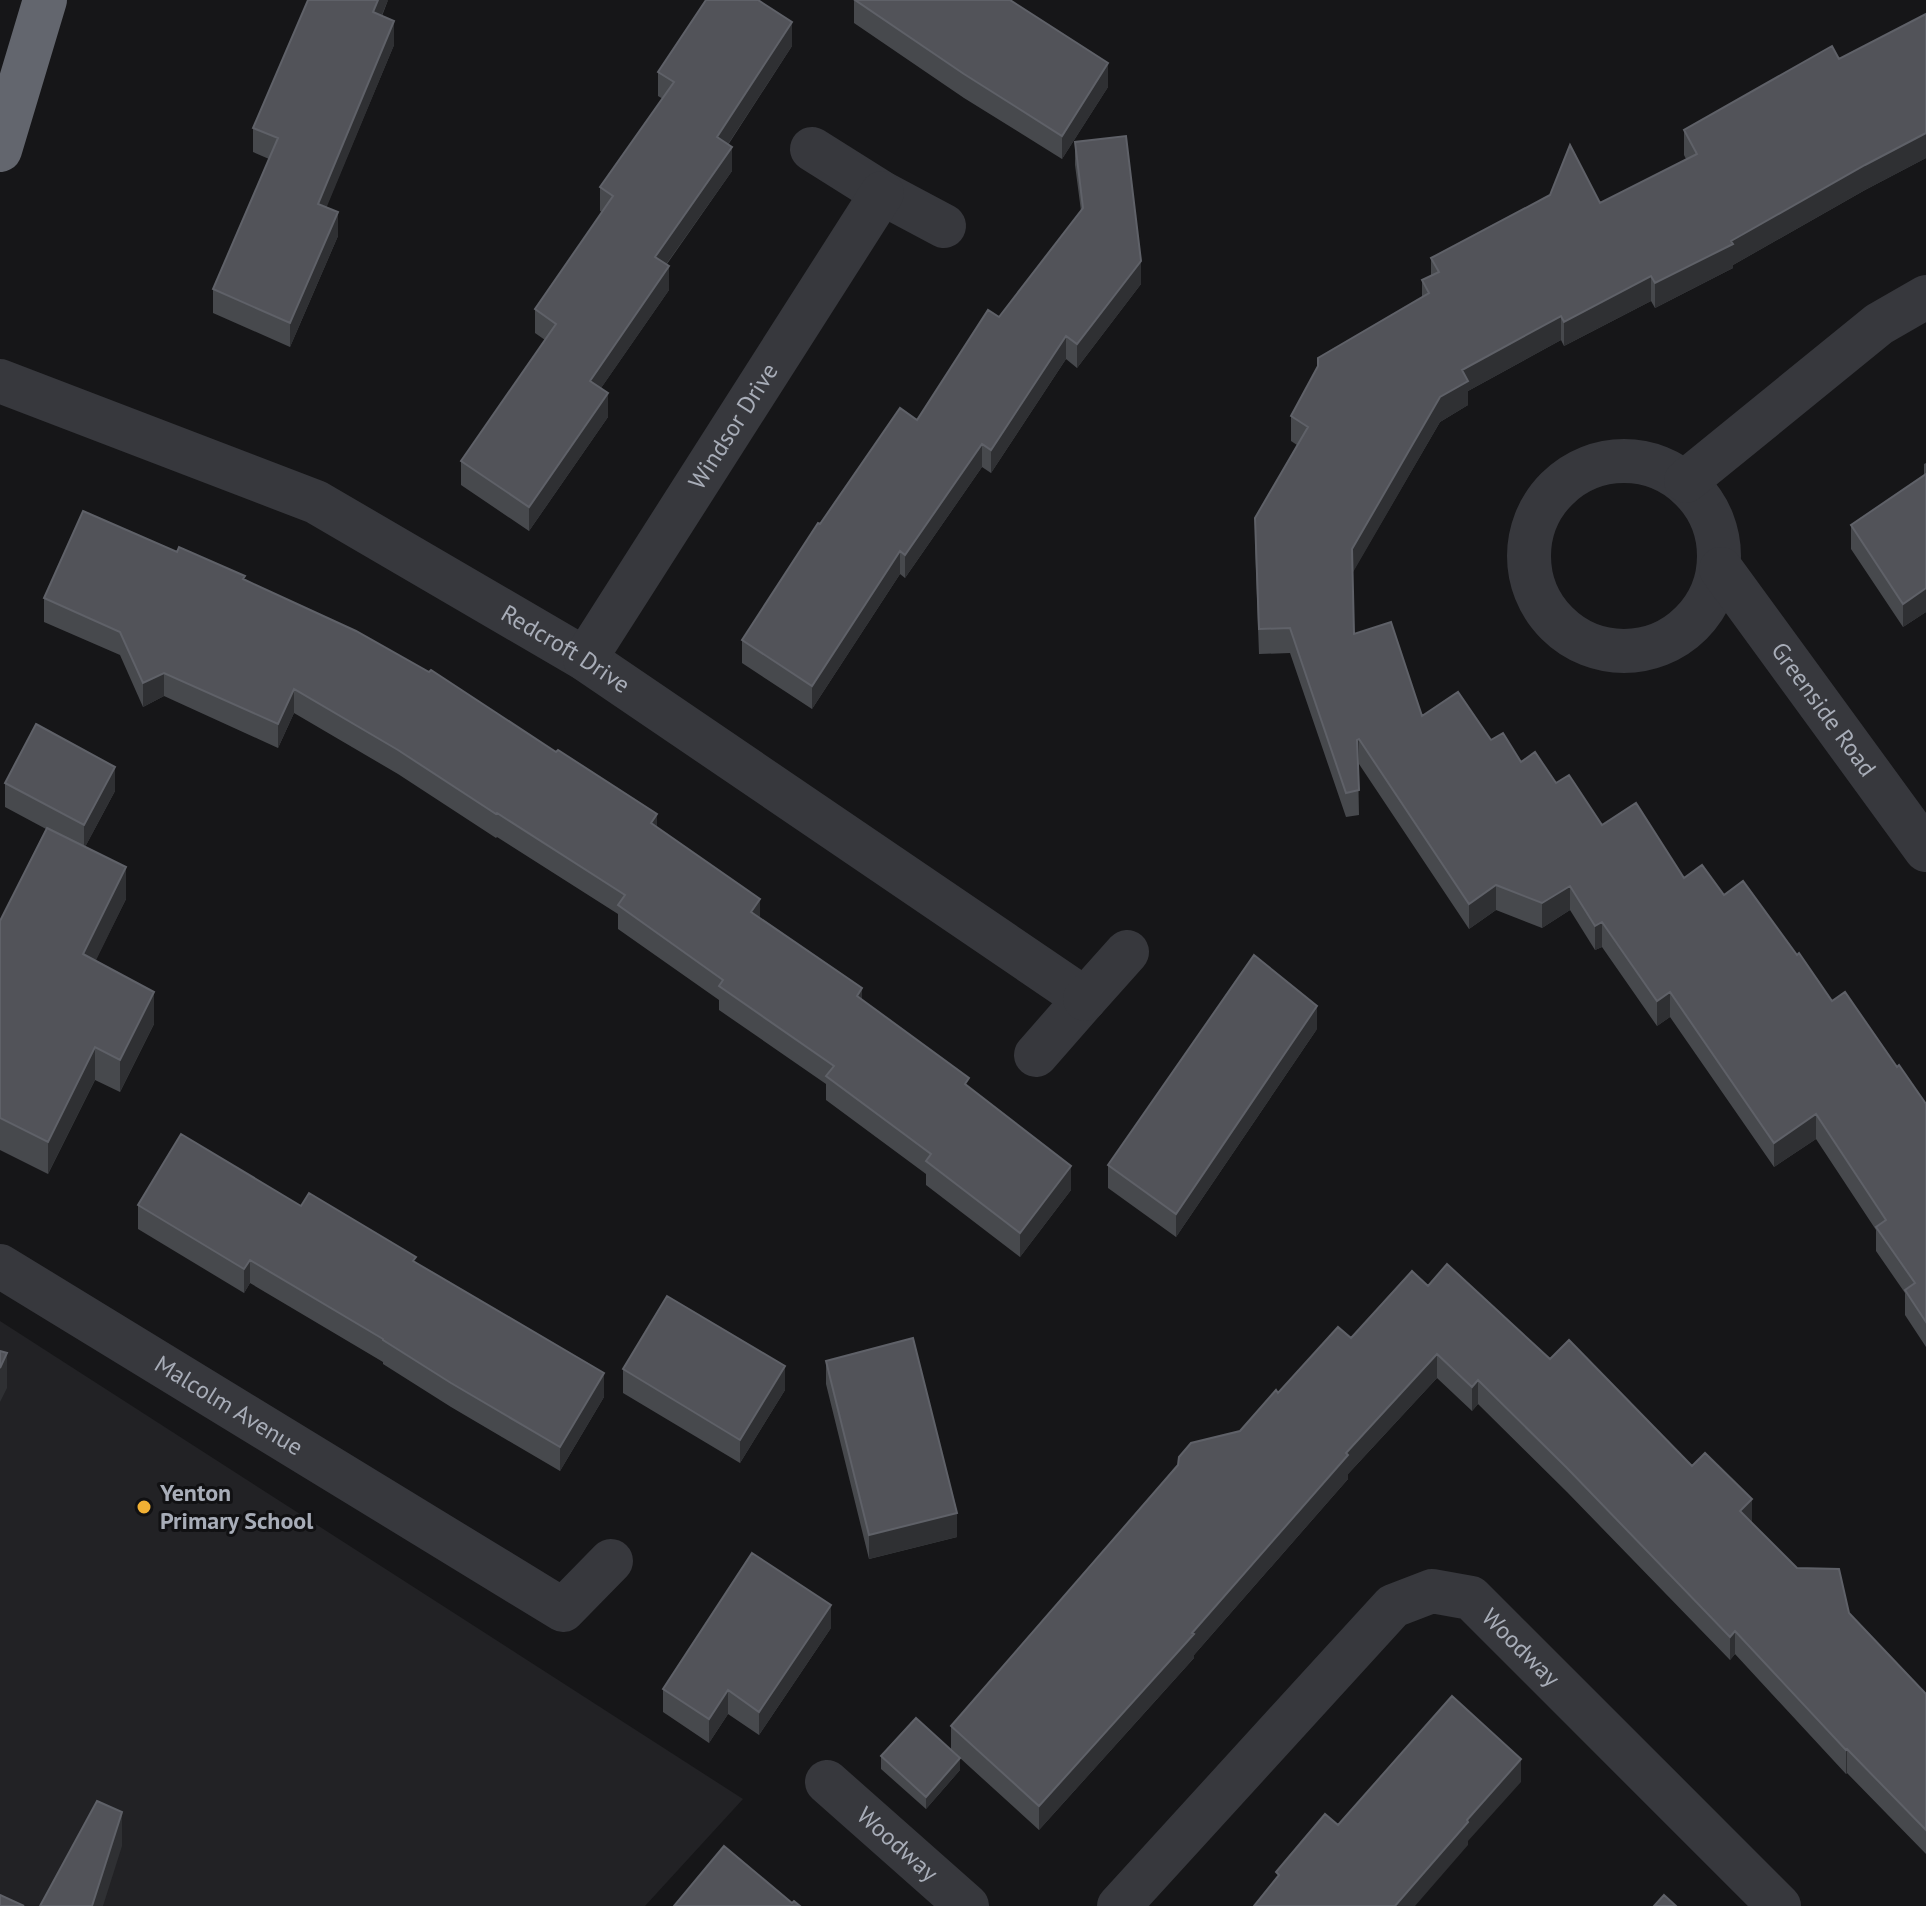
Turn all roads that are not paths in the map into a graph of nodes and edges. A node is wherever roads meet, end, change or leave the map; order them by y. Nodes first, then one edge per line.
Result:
1 (45, 0) edge
2 (812, 149) dead end
3 (0, 150) edge
4 (882, 193) junction
5 (944, 226) dead end
6 (1926, 297) edge
7 (0, 381) edge
8 (1686, 481) junction
9 (1721, 569) junction
10 (585, 659) junction
11 (1926, 850) edge
12 (1127, 952) dead end
13 (1085, 999) junction
14 (1036, 1055) dead end
15 (0, 1266) edge
16 (611, 1561) dead end
17 (827, 1782) dead end
18 (967, 1906) edge
19 (1119, 1906) edge
20 (1779, 1906) edge

1 - 3 highway
2 - 4 street
4 - 5 street
4 - 10 street, Windsor Drive
6 - 8 street
7 - 10 street, Redcroft Drive
8 - 9 street, Greenside Road
8 - 9 street
9 - 11 street, Greenside Road
10 - 13 street, Redcroft Drive
12 - 13 street
13 - 14 street
15 - 16 street, Malcolm Avenue
17 - 18 street, Woodway
19 - 20 street, Woodway

